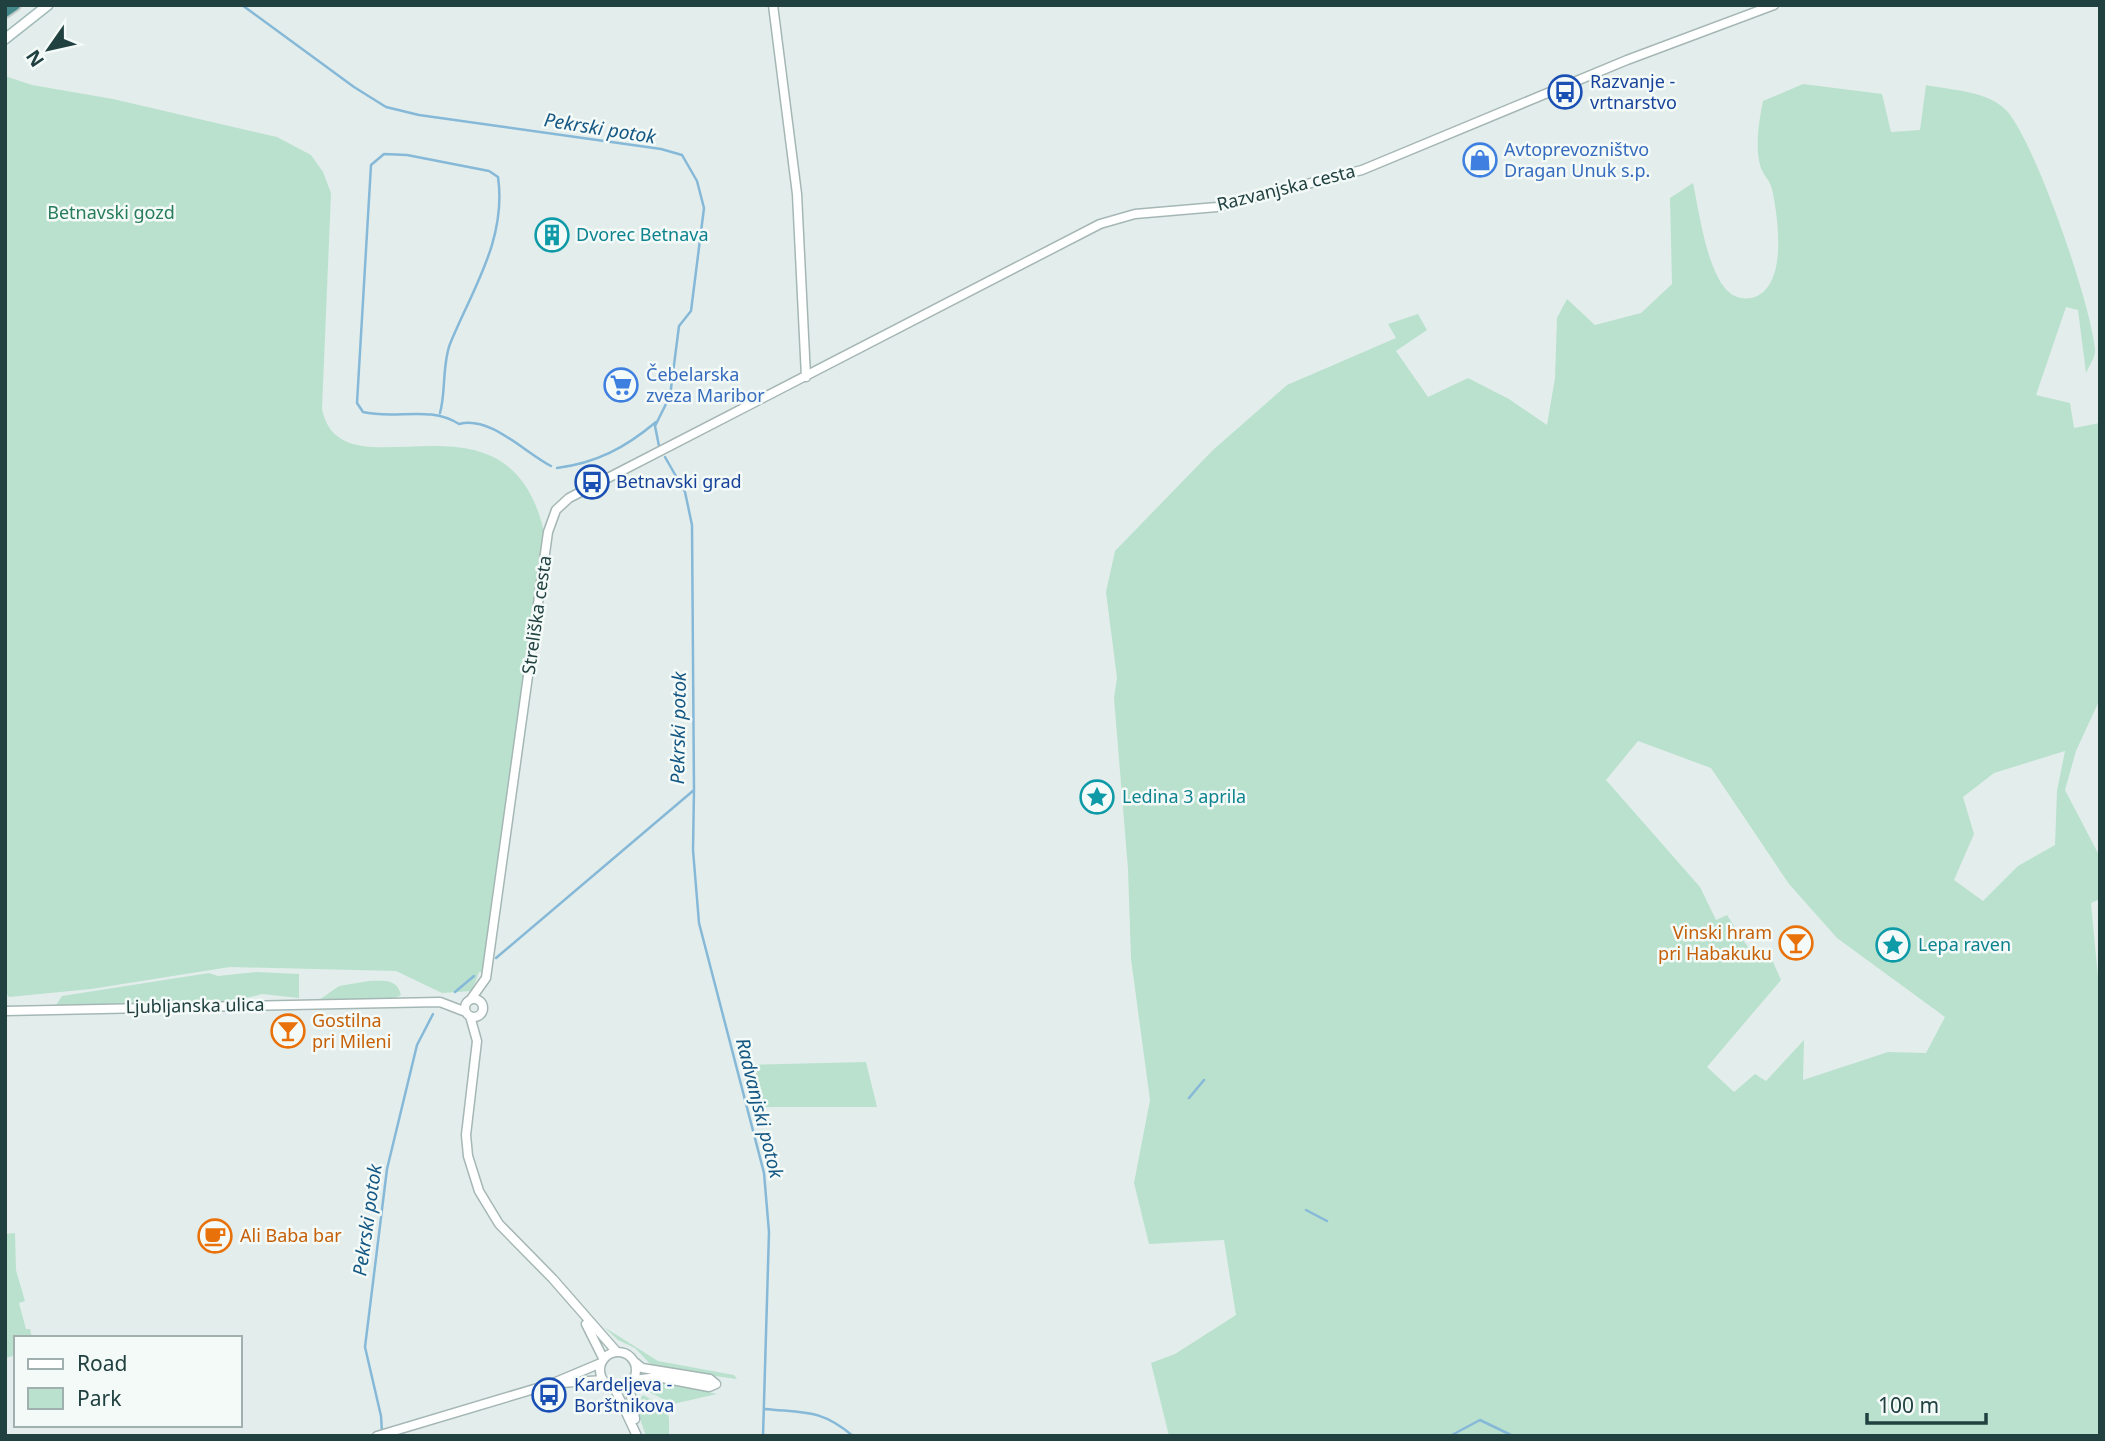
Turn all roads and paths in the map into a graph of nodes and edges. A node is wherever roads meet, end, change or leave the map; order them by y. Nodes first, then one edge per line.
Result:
1 (15, 5) edge
2 (48, 5) edge
3 (773, 5) edge
4 (1774, 5) edge
5 (5, 12) edge
6 (5, 38) edge
7 (806, 377) junction
8 (486, 978) junction
9 (469, 1000) junction
10 (444, 1002) junction
11 (5, 1010) edge
12 (483, 1010) junction
13 (468, 1014) junction
14 (477, 1041) junction
15 (576, 1306) junction
16 (617, 1351) junction
17 (602, 1361) junction
18 (636, 1363) junction
19 (603, 1380) junction
20 (631, 1382) junction
21 (551, 1384) junction
22 (614, 1387) junction
23 (377, 1436) edge
24 (638, 1436) edge

1 - 5 highway
2 - 6 main road
3 - 7 street
4 - 7 street, Razvanjska cesta
7 - 8 street, Streliška cesta
8 - 9 street, Streliška cesta
8 - 12 street
9 - 10 street
9 - 12 street
9 - 13 street
10 - 11 street, Ljubljanska ulica
10 - 13 street, Ljubljanska ulica
12 - 13 street
12 - 14 street
13 - 14 street
14 - 15 street
15 - 16 street
15 - 17 street
16 - 17 street
16 - 18 street
17 - 19 street
17 - 21 street
18 - 20 street
18 - 20 street
19 - 21 street
19 - 22 street
20 - 22 street
20 - 24 street
21 - 23 street
22 - 24 street

